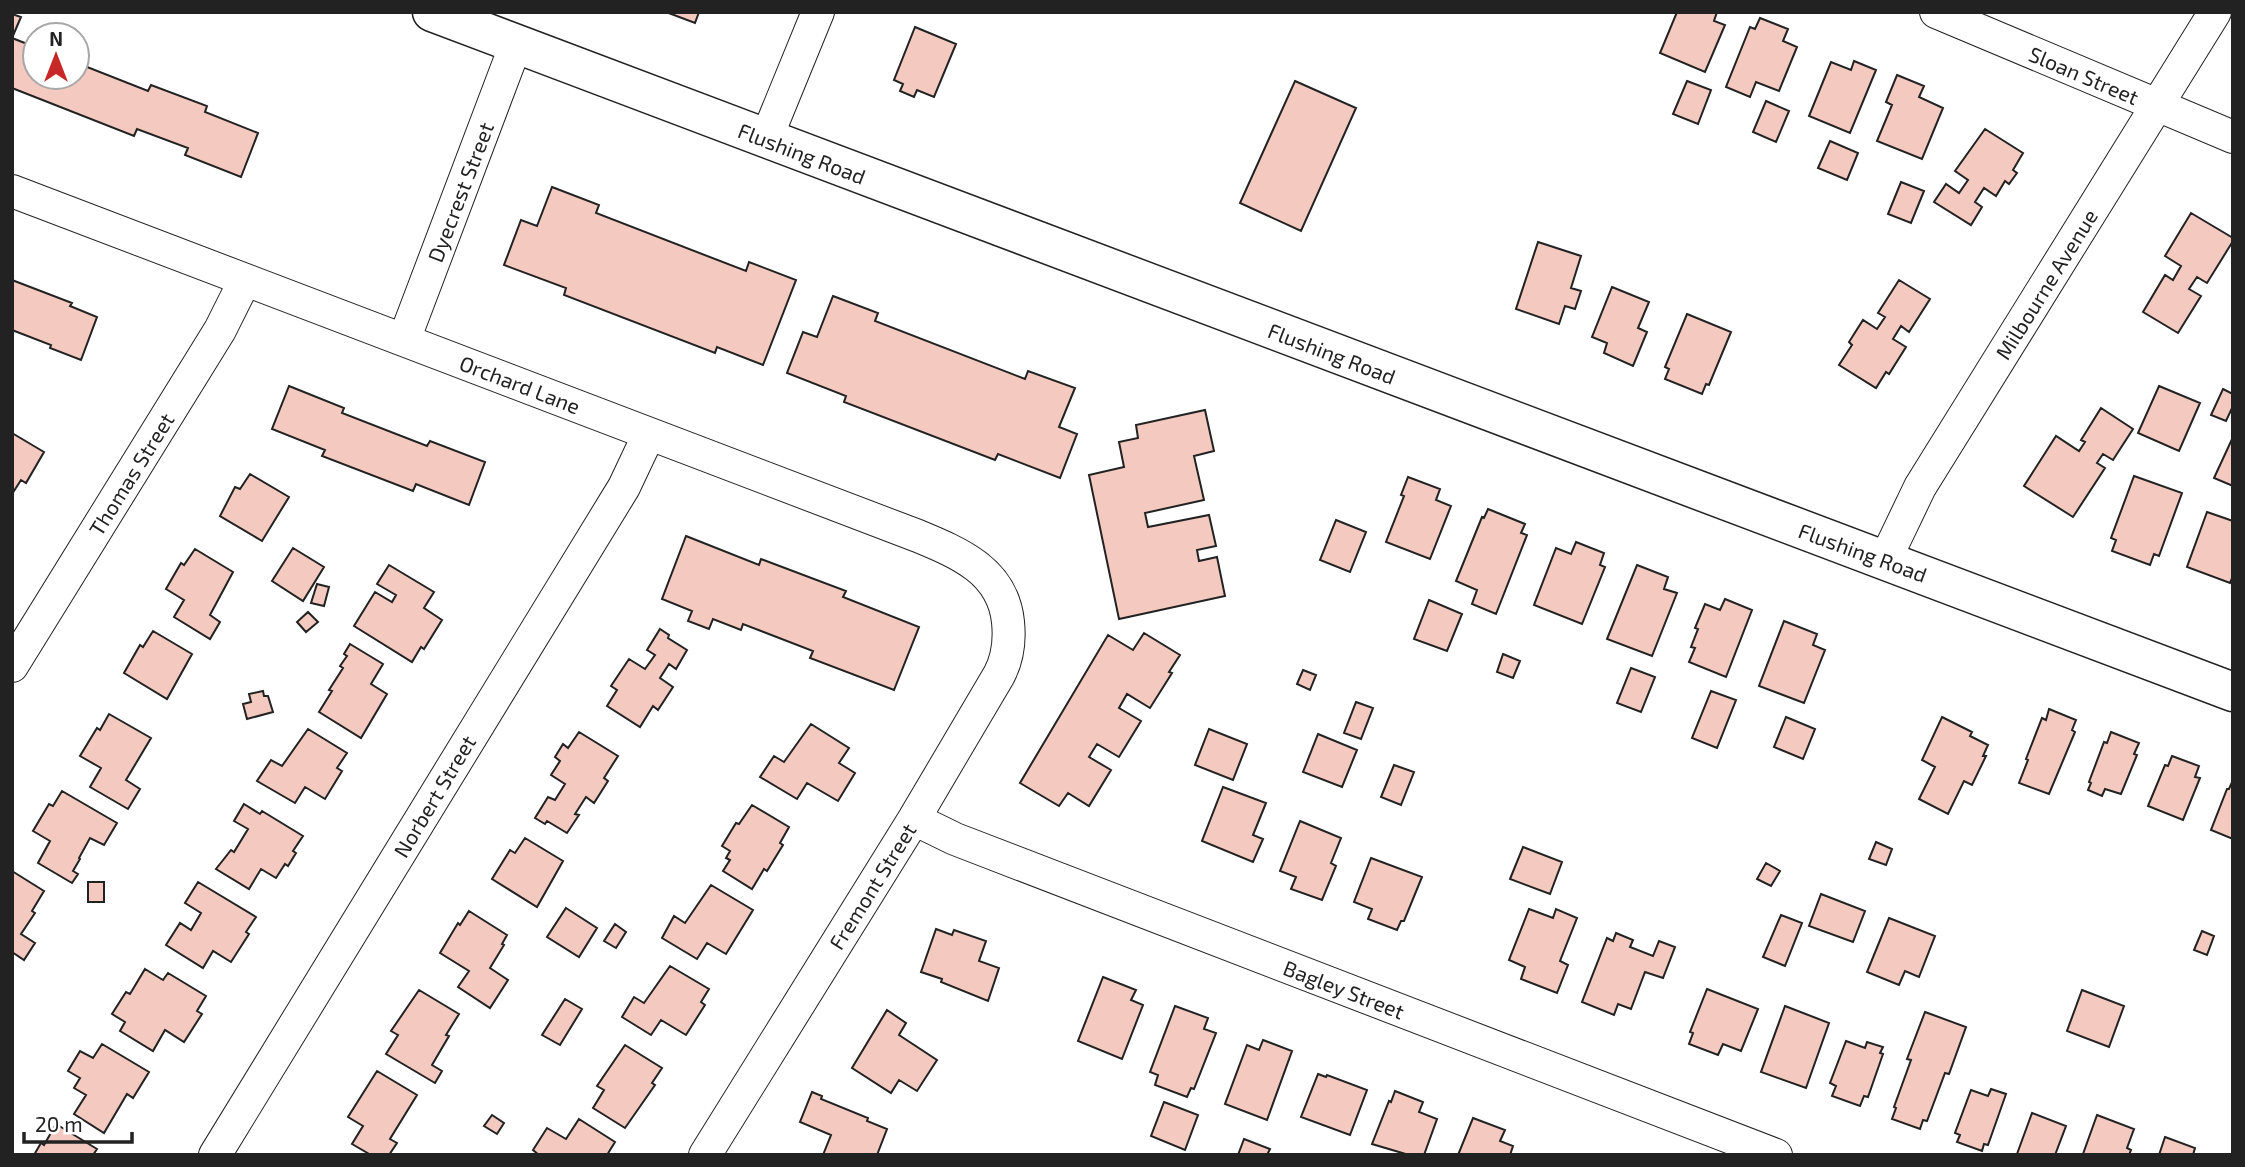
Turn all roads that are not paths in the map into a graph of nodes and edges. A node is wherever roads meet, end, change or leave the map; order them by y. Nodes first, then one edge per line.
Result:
1 (432, 12) edge
2 (818, 12) edge
3 (1936, 12) edge
4 (2216, 12) edge
5 (516, 44) junction
6 (2157, 106) junction
7 (2233, 136) edge
8 (766, 139) junction
9 (12, 191) edge
10 (245, 280) junction
11 (404, 340) junction
12 (649, 434) junction
13 (1885, 560) junction
14 (1006, 607) joint
15 (12, 666) edge
16 (2233, 692) edge
17 (914, 819) junction
18 (215, 1155) edge
19 (705, 1155) edge
20 (1776, 1155) edge

1 - 5 main road, Flushing Road
2 - 8 street
3 - 6 street, Sloan Street
4 - 6 street, Milbourne Avenue
5 - 8 main road, Flushing Road
5 - 11 street, Dyecrest Street
6 - 7 street, Sloan Street
6 - 13 street, Milbourne Avenue
8 - 13 main road, Flushing Road
9 - 10 street, Orchard Lane
10 - 11 street, Orchard Lane
10 - 15 street, Thomas Street
11 - 12 street, Orchard Lane
12 - 14 street, Orchard Lane
12 - 18 street, Norbert Street
13 - 16 main road, Flushing Road
14 - 17 street, Fremont Street
17 - 19 street, Fremont Street
17 - 20 street, Bagley Street

